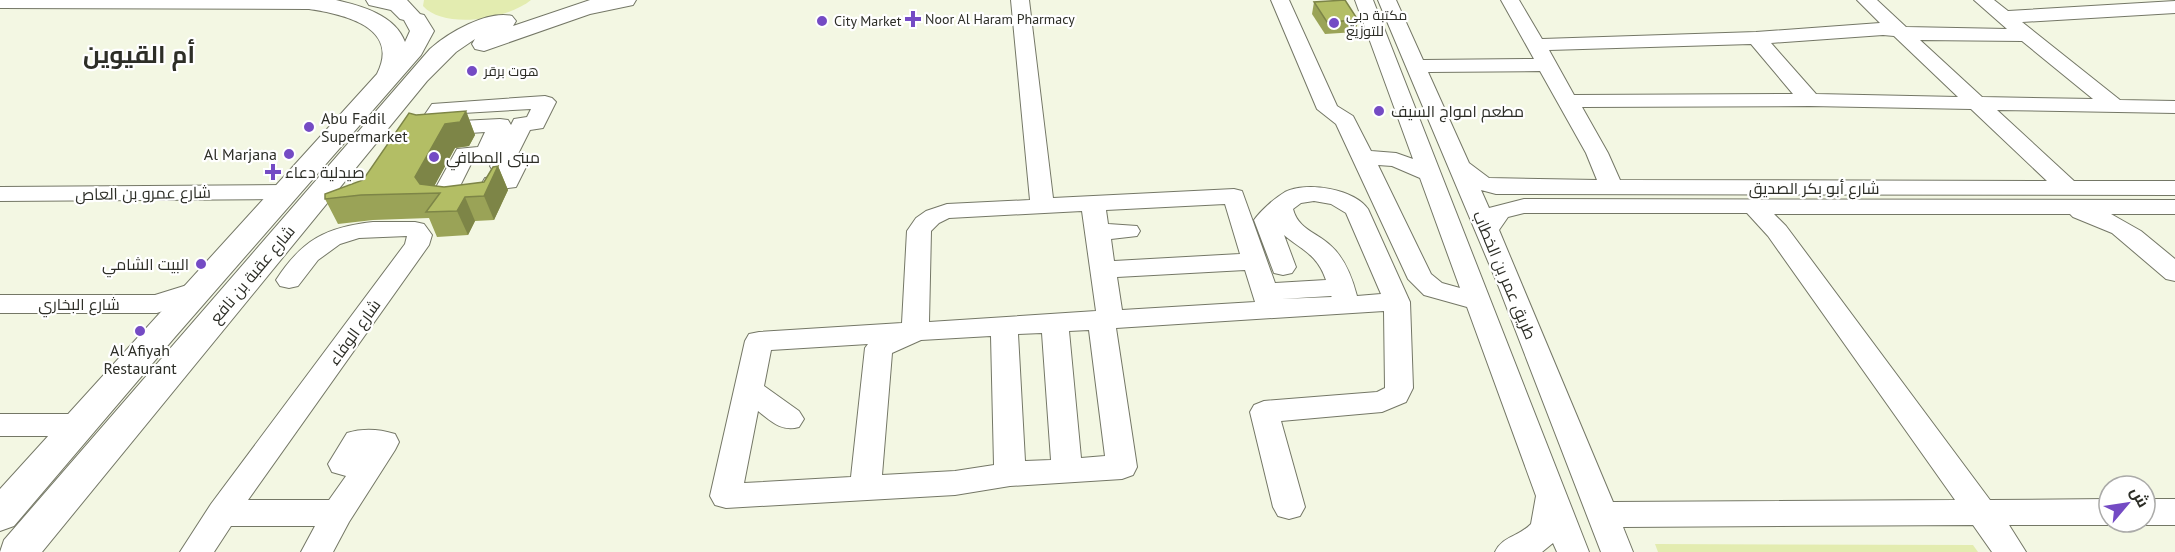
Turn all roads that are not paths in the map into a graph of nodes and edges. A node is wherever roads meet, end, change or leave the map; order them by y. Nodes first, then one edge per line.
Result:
1 (296, 0) edge
2 (377, 0) edge
3 (574, 0) edge
4 (625, 0) edge
5 (1020, 0) edge
6 (1280, 0) edge
7 (1364, 0) edge
8 (1387, 0) edge
9 (1510, 0) edge
10 (1866, 0) edge
11 (1983, 0) edge
12 (0, 1) edge
13 (2175, 7) edge
14 (528, 10) edge
15 (411, 11) edge
16 (2005, 17) junction
17 (1899, 30) junction
18 (2028, 35) junction
19 (1756, 38) junction
20 (1381, 45) junction
21 (1535, 45) junction
22 (1412, 56) junction
23 (1547, 65) junction
24 (393, 88) junction
25 (1810, 100) junction
26 (1569, 101) junction
27 (1976, 104) junction
28 (2116, 106) junction
29 (2175, 107) edge
30 (439, 108) joint
31 (1417, 146) junction
32 (1373, 158) junction
33 (1460, 167) junction
34 (1428, 173) junction
35 (324, 188) junction
36 (1612, 188) junction
37 (1951, 188) junction
38 (2175, 188) edge
39 (288, 190) junction
40 (0, 194) edge
41 (2062, 197) junction
42 (1093, 203) junction
43 (1042, 206) junction
44 (1281, 207) junction
45 (1754, 207) junction
46 (1835, 207) junction
47 (2140, 207) junction
48 (2175, 207) edge
49 (1128, 231) dead end
50 (1098, 232) junction
51 (1486, 232) junction
52 (2136, 237) junction
53 (1255, 261) junction
54 (1283, 267) dead end
55 (1103, 270) junction
56 (2175, 273) edge
57 (289, 280) dead end
58 (1344, 296) junction
59 (1268, 301) junction
60 (1478, 301) junction
61 (1397, 302) junction
62 (6, 309) edge
63 (160, 316) junction
64 (1106, 320) junction
65 (1055, 323) junction
66 (1004, 326) junction
67 (915, 332) junction
68 (748, 389) junction
69 (789, 419) dead end
70 (0, 425) edge
71 (79, 425) junction
72 (369, 465) dead end
73 (1067, 470) junction
74 (1010, 474) junction
75 (865, 488) junction
76 (1551, 494) junction
77 (1289, 507) dead end
78 (2097, 512) edge
79 (2157, 512) edge
80 (2175, 512) edge
81 (222, 513) junction
82 (338, 513) junction
83 (1981, 513) junction
84 (0, 515) edge
85 (1602, 515) junction
86 (18, 552) edge
87 (196, 552) edge
88 (317, 552) edge
89 (1510, 552) edge
90 (1573, 552) edge
91 (1617, 552) edge
92 (2010, 552) edge

1 - 12 main road
1 - 24 main road
2 - 15 main road
3 - 14 main road
4 - 24 main road
5 - 43 street
6 - 32 street
7 - 20 street, طريق عمر بن الخطاب
8 - 22 street, طريق عمر بن الخطاب
9 - 21 street
10 - 17 street
11 - 16 street
13 - 16 street
14 - 15 main road
14 - 24 main road, شارع عقبة بن نافع
15 - 24 main road, شارع عقبة بن نافع
16 - 18 street
17 - 18 street
17 - 19 street
17 - 27 street
18 - 28 street
19 - 21 street
19 - 25 street
20 - 22 street
20 - 31 street, طريق عمر بن الخطاب
21 - 23 street
22 - 23 street
22 - 33 street, طريق عمر بن الخطاب
23 - 26 street
24 - 35 main road, شارع عقبة بن نافع
24 - 39 main road, شارع عقبة بن نافع
25 - 26 street
25 - 27 street
26 - 36 street
27 - 28 street
27 - 41 street
28 - 29 street
30 - 30 street
31 - 32 street
31 - 34 street, طريق عمر بن الخطاب
32 - 34 street
32 - 60 street
33 - 36 street, شارع أبو بكر الصديق
33 - 51 street, طريق عمر بن الخطاب
34 - 60 street, طريق عمر بن الخطاب
35 - 39 main road
35 - 86 main road, شارع عقبة بن نافع
36 - 37 street, شارع أبو بكر الصديق
37 - 41 street, شارع أبو بكر الصديق
37 - 46 street
38 - 41 street, شارع أبو بكر الصديق
39 - 40 street, شارع عمرو بن العاص
39 - 63 main road, شارع عقبة بن نافع
41 - 46 street, شارع أبو بكر الصديق
41 - 47 street, شارع أبو بكر الصديق
41 - 52 street
42 - 43 street
42 - 50 street
42 - 53 street
43 - 67 street
44 - 54 street
44 - 58 street
44 - 61 street
45 - 46 street, شارع أبو بكر الصديق
45 - 51 street, شارع أبو بكر الصديق
45 - 83 street
47 - 48 street, شارع أبو بكر الصديق
47 - 52 street
49 - 50 street
50 - 55 street
51 - 85 street, طريق عمر بن الخطاب
52 - 56 street
53 - 55 street
53 - 59 street
55 - 64 street
57 - 81 street, شارع الوفاء
58 - 59 street
58 - 61 street
59 - 64 street
60 - 76 street, طريق عمر بن الخطاب
61 - 77 street
62 - 63 street, شارع البخاري
63 - 71 main road, شارع عقبة بن نافع
64 - 65 street
64 - 73 street
65 - 66 street
65 - 73 street
66 - 67 street
66 - 74 street
67 - 68 street
67 - 75 street
68 - 69 street
68 - 75 street
70 - 71 street
71 - 84 main road, شارع عقبة بن نافع
72 - 82 street
73 - 74 street
74 - 75 street
76 - 89 street
76 - 90 street, طريق عمر بن الخطاب
78 - 83 street
79 - 80 street
81 - 82 street
81 - 87 street, شارع الوفاء
82 - 88 street
83 - 85 street
83 - 92 street
85 - 91 street, طريق عمر بن الخطاب

